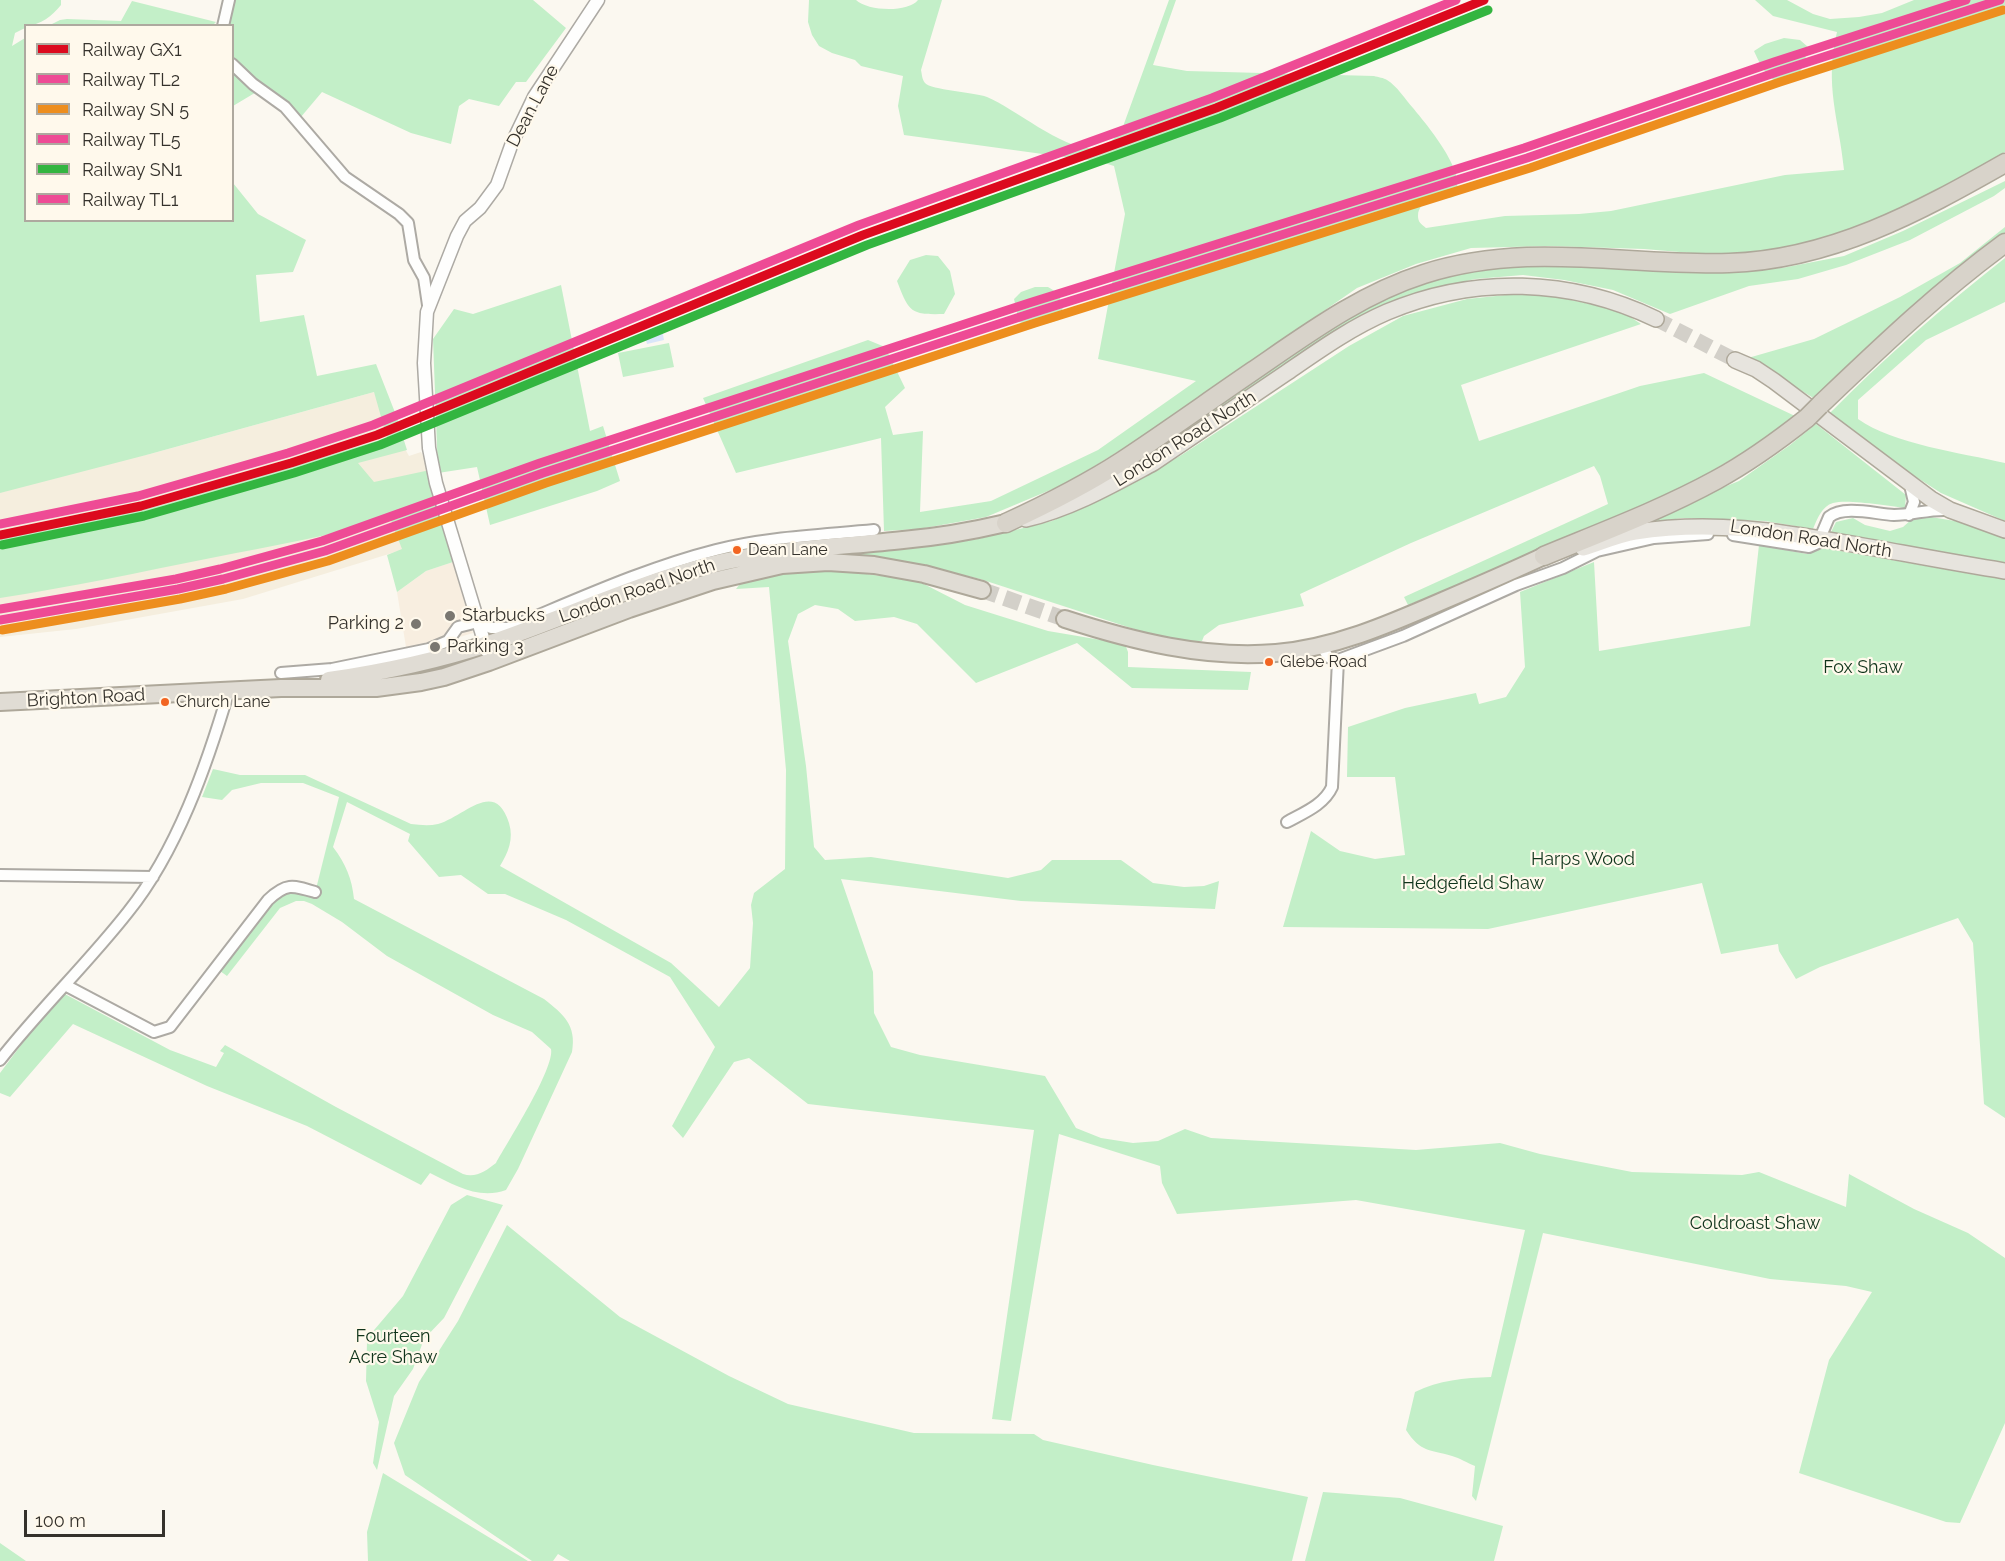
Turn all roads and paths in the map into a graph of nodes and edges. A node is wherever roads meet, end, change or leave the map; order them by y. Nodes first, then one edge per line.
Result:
1 (229, 0) edge
2 (598, 0) edge
3 (223, 24) edge
4 (234, 66) edge
5 (2005, 164) edge
6 (2005, 243) edge
7 (428, 305) junction
8 (1656, 318) tunnel mouth
9 (1735, 360) tunnel mouth
10 (1910, 485) junction
11 (1950, 510) junction
12 (1909, 515) junction
13 (1006, 523) junction
14 (874, 530) dead end
15 (2005, 530) edge
16 (1820, 538) junction
17 (1544, 556) junction
18 (2005, 571) edge
19 (982, 590) tunnel mouth
20 (1065, 619) tunnel mouth
21 (478, 622) junction
22 (515, 630) junction
23 (486, 645) junction
24 (1321, 645) junction
25 (1338, 660) junction
26 (402, 661) junction
27 (489, 662) junction
28 (281, 681) junction
29 (229, 690) junction
30 (0, 702) edge
31 (1287, 822) dead end
32 (0, 875) edge
33 (153, 877) junction
34 (315, 891) dead end
35 (65, 985) junction
36 (0, 1060) edge

1 - 3 street
2 - 7 street, Dean Lane
4 - 7 street
5 - 13 highway
6 - 17 highway
7 - 21 street, Dean Lane
8 - 13 main road, London Road North
9 - 10 main road
10 - 11 main road
10 - 12 street
11 - 12 street
11 - 15 main road
12 - 16 street
13 - 22 highway, London Road North
14 - 22 street, London Road North
16 - 17 main road, London Road North
16 - 18 main road, London Road North
16 - 25 street
17 - 24 highway, London Road North
19 - 27 highway, London Road North
20 - 24 highway, London Road North
21 - 22 street
21 - 23 street, Dean Lane
21 - 26 street, Brighton Road
22 - 23 highway, London Road North
23 - 26 highway, Brighton Road
23 - 27 street, Dean Lane
24 - 25 street
25 - 31 street
26 - 28 highway, Brighton Road
27 - 28 highway, Brighton Road
28 - 29 highway, Brighton Road
29 - 30 highway, Brighton Road
29 - 33 street
32 - 33 street
33 - 35 street
34 - 35 street
35 - 36 street

